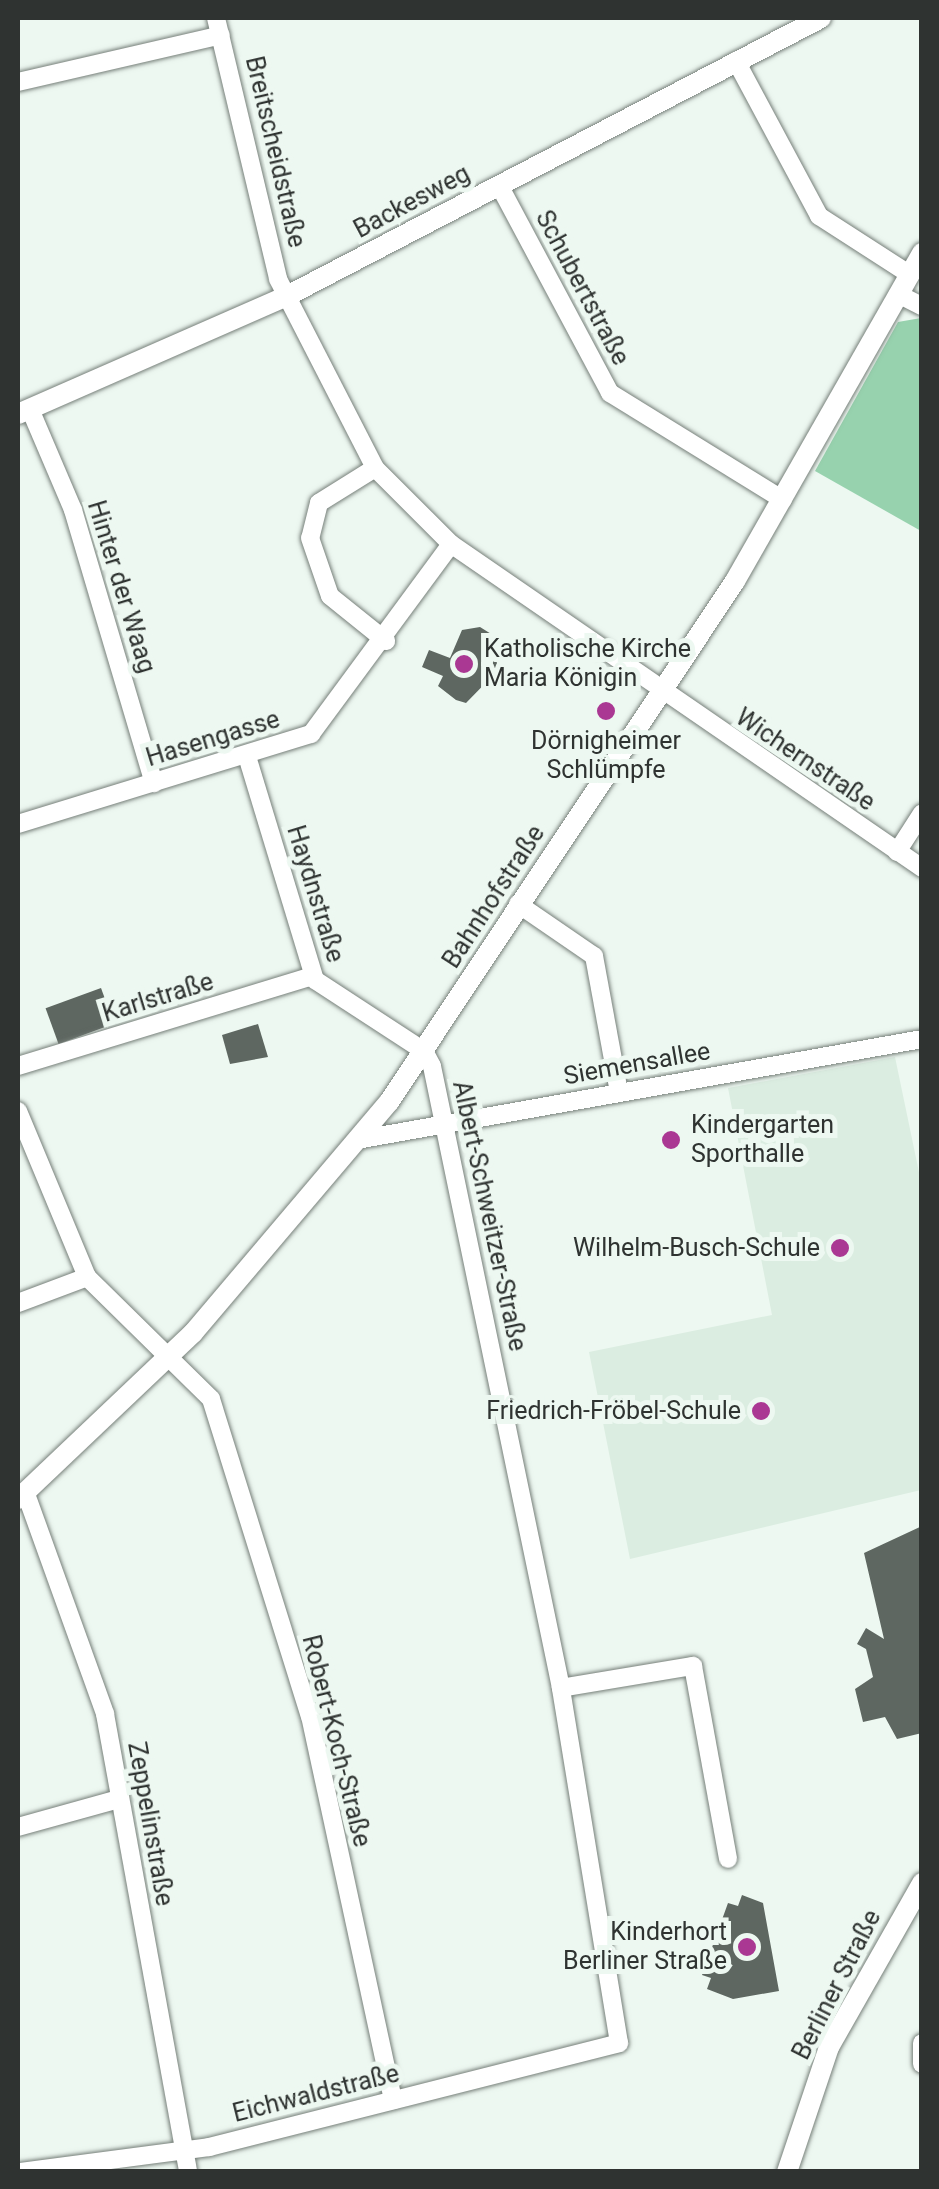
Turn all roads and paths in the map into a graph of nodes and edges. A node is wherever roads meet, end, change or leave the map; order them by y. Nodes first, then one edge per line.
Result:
1 (820, 18) edge
2 (219, 26) edge
3 (736, 61) junction
4 (18, 82) edge
5 (500, 185) junction
6 (922, 253) edge
7 (909, 274) junction
8 (898, 294) junction
9 (288, 296) junction
10 (922, 306) edge
11 (24, 412) edge
12 (375, 468) junction
13 (783, 500) junction
14 (451, 544) junction
15 (386, 641) junction
16 (663, 691) junction
17 (247, 756) junction
18 (154, 783) junction
19 (922, 813) edge
20 (18, 824) edge
21 (897, 852) junction
22 (922, 868) edge
23 (518, 904) junction
24 (313, 976) junction
25 (922, 1039) edge
26 (424, 1051) junction
27 (18, 1066) edge
28 (619, 1092) junction
29 (18, 1111) edge
30 (444, 1123) junction
31 (362, 1139) junction
32 (87, 1277) junction
33 (18, 1303) edge
34 (171, 1354) junction
35 (22, 1497) edge
36 (561, 1688) junction
37 (120, 1799) junction
38 (18, 1828) edge
39 (728, 1859) dead end
40 (922, 1883) edge
41 (922, 2043) edge
42 (619, 2044) joint
43 (922, 2064) edge
44 (393, 2100) junction
45 (185, 2151) junction
46 (20, 2172) edge
47 (188, 2172) edge
48 (787, 2172) edge

1 - 3 street, Backesweg
2 - 4 street
2 - 9 street, Breitscheidstraße
3 - 5 street, Backesweg
3 - 7 street
5 - 9 street, Backesweg
5 - 13 street, Schubertstraße
6 - 7 street, Bahnhofstraße
7 - 8 street, Bahnhofstraße
8 - 10 street
8 - 13 street, Bahnhofstraße
9 - 11 street, Backesweg
9 - 12 street, Breitscheidstraße
11 - 18 street, Hinter der Waag
12 - 14 street, Breitscheidstraße
12 - 15 street
13 - 16 street, Bahnhofstraße
14 - 15 street, Hasengasse
14 - 16 street, Wichernstraße
15 - 17 street, Hasengasse
16 - 21 street, Wichernstraße
16 - 23 street, Bahnhofstraße
17 - 18 street, Hasengasse
17 - 24 street, Haydnstraße
18 - 20 street, Hasengasse
19 - 21 street
21 - 22 street, Wichernstraße
23 - 26 street, Bahnhofstraße
23 - 28 street
24 - 26 street, Haydnstraße
24 - 27 street, Karlstraße
25 - 28 street, Siemensallee
26 - 30 street, Albert-Schweitzer-Straße
26 - 31 street, Bahnhofstraße
28 - 30 street, Siemensallee
29 - 32 street
30 - 31 street, Siemensallee
30 - 36 street, Albert-Schweitzer-Straße
31 - 34 street, Bahnhofstraße
32 - 33 street
32 - 34 street, Robert-Koch-Straße
34 - 35 street, Bahnhofstraße
34 - 44 street, Robert-Koch-Straße
35 - 37 street, Zeppelinstraße
36 - 39 street
36 - 42 street, Albert-Schweitzer-Straße
37 - 38 street
37 - 45 street, Zeppelinstraße
40 - 48 street, Berliner Straße
41 - 43 street
42 - 44 street, Eichwaldstraße
44 - 45 street, Eichwaldstraße
45 - 46 street, Eichwaldstraße
45 - 47 street, Zeppelinstraße

